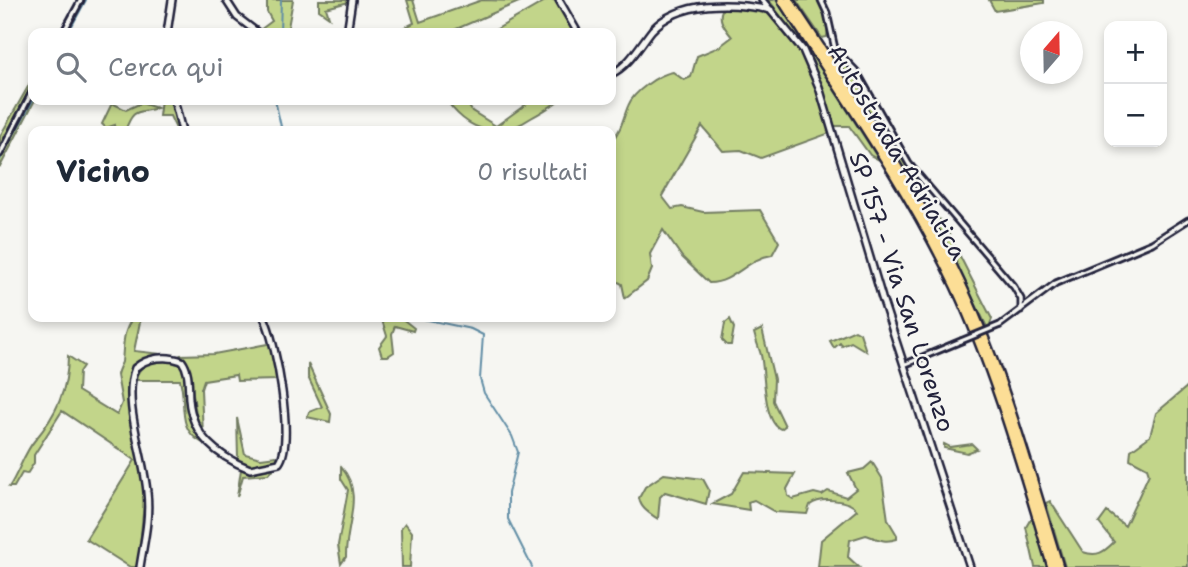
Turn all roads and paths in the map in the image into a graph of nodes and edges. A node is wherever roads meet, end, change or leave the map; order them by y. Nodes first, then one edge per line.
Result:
1 (81, 0) edge
2 (172, 0) edge
3 (226, 0) edge
4 (352, 0) edge
5 (559, 0) edge
6 (762, 0) edge
7 (782, 0) edge
8 (789, 0) edge
9 (821, 0) edge
10 (771, 10) junction
11 (66, 28) edge
12 (168, 28) edge
13 (251, 28) edge
14 (347, 28) edge
15 (575, 28) edge
16 (616, 72) edge
17 (28, 100) edge
18 (175, 105) edge
19 (181, 126) edge
20 (0, 154) edge
21 (1188, 220) edge
22 (1021, 310) junction
23 (266, 322) edge
24 (906, 365) junction
25 (140, 567) edge
26 (970, 567) edge
27 (1052, 567) edge
28 (1059, 567) edge

1 - 11 street
2 - 12 street
3 - 13 street
4 - 14 street
5 - 15 street
6 - 10 street, SP 157 - Via San Lorenzo
7 - 27 highway, Autostrada Adriatica
8 - 28 highway, Autostrada Adriatica
9 - 22 street
10 - 16 street
10 - 24 street, SP 157 - Via San Lorenzo
17 - 20 street
18 - 19 street
21 - 22 street
22 - 24 street, bridge
23 - 25 street
24 - 26 street, SP 157 - Via San Lorenzo

